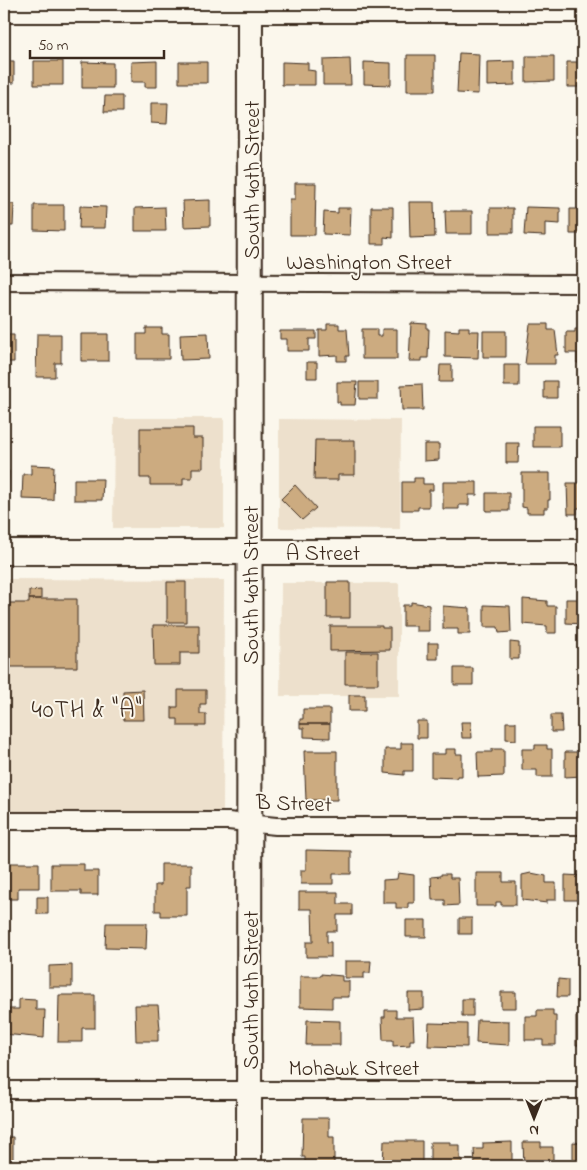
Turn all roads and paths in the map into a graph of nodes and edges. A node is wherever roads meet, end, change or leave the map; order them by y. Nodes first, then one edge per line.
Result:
1 (250, 9) edge
2 (4, 14) edge
3 (583, 14) edge
4 (4, 282) edge
5 (251, 283) junction
6 (583, 284) edge
7 (4, 552) edge
8 (251, 552) junction
9 (583, 552) edge
10 (4, 821) edge
11 (250, 823) junction
12 (583, 826) edge
13 (250, 1089) junction
14 (4, 1090) edge
15 (583, 1090) edge
16 (249, 1166) edge

1 - 2 street
1 - 3 street
1 - 5 main road, South 40th Street
4 - 5 street, Washington Street
5 - 6 street, Washington Street
5 - 8 main road, South 40th Street
7 - 8 main road, A Street
8 - 9 main road, A Street
8 - 11 main road, South 40th Street
10 - 11 street, B Street
11 - 12 street, B Street
11 - 13 main road, South 40th Street
13 - 14 street, Mohawk Street
13 - 15 street, Mohawk Street
13 - 16 main road, South 40th Street

